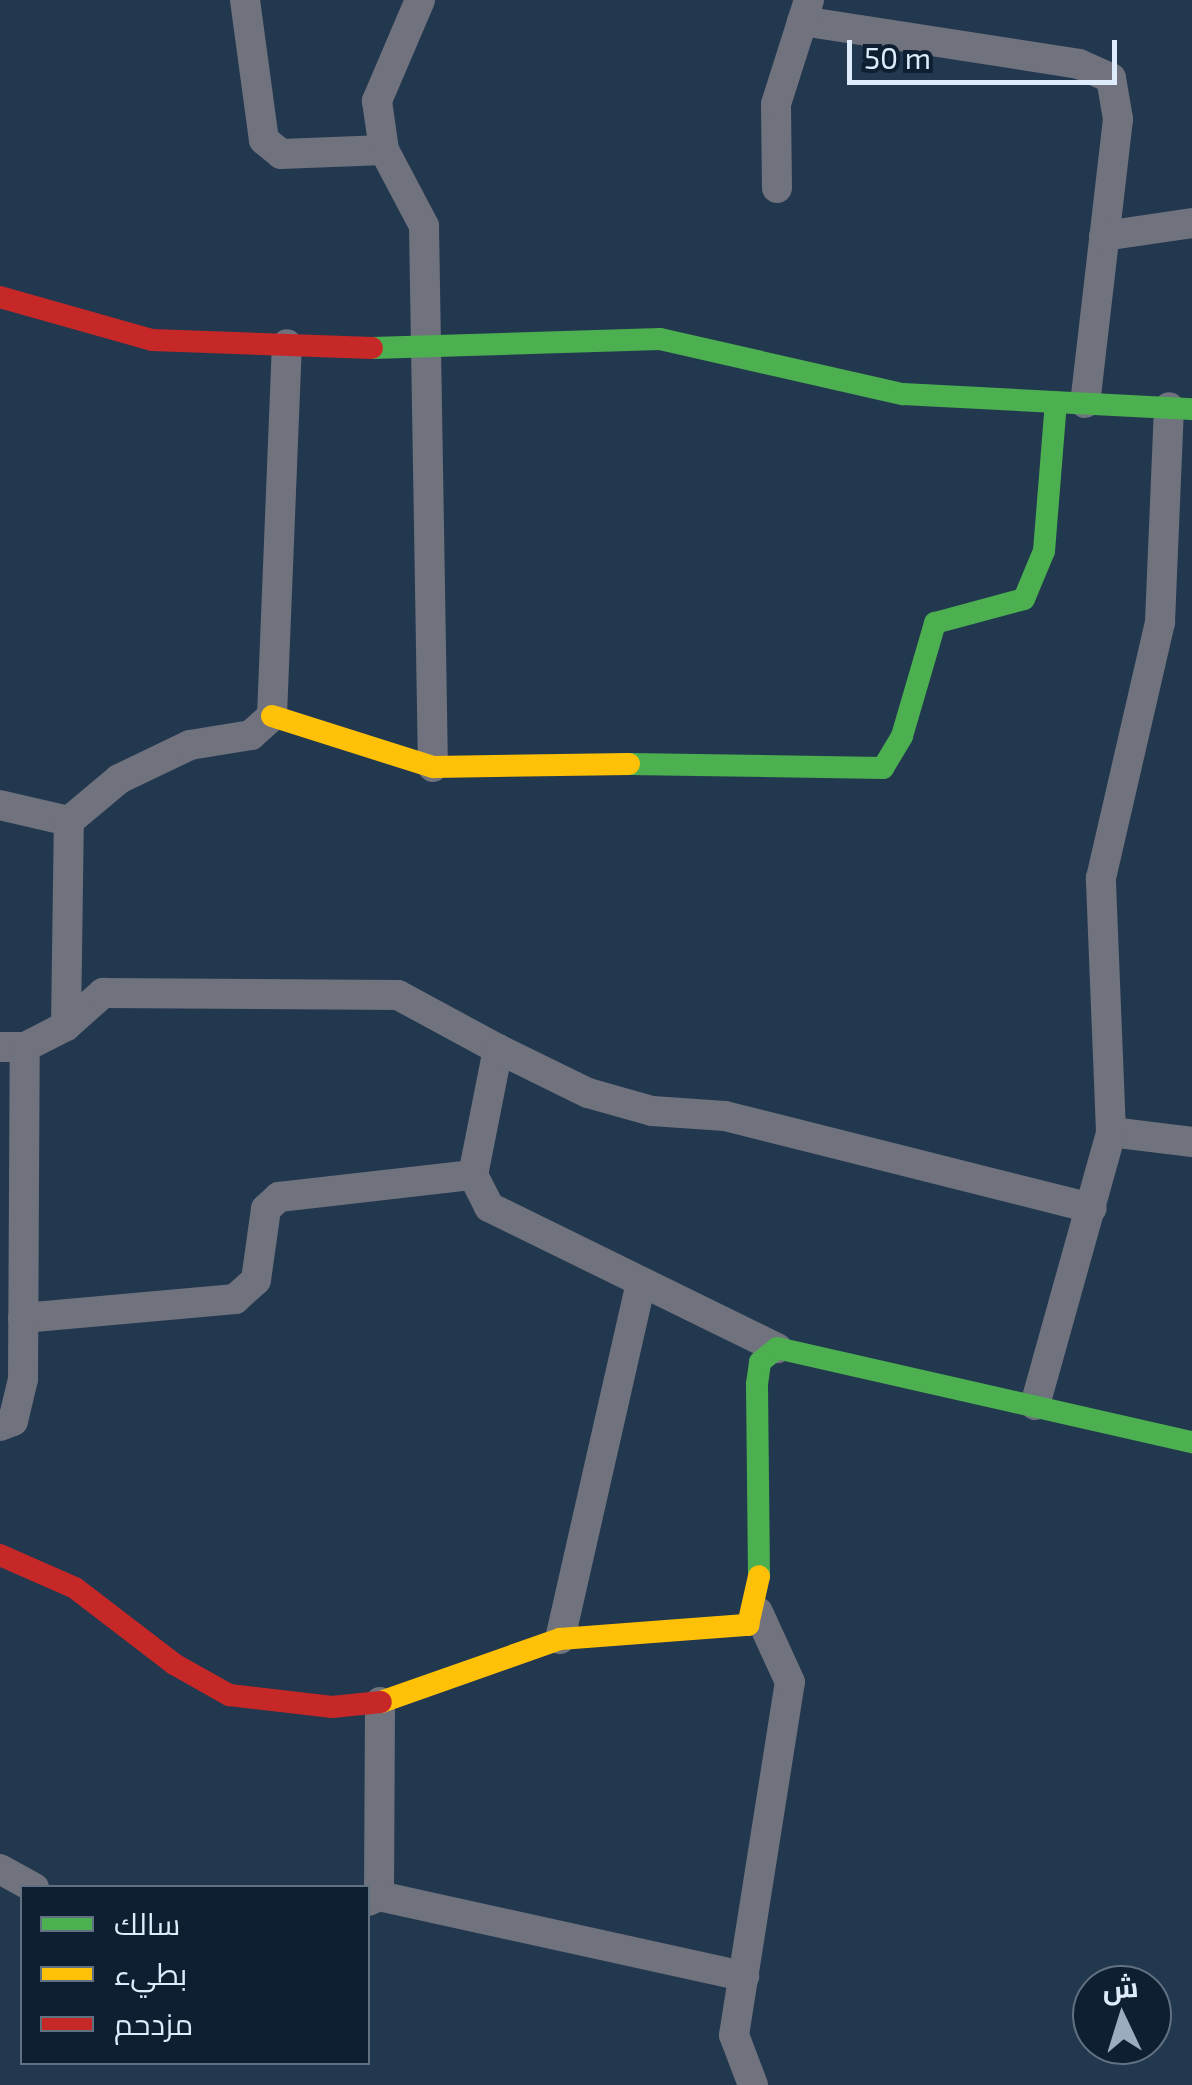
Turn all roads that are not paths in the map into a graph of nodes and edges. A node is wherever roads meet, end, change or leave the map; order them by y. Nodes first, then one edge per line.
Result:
1 (244, 0) edge
2 (420, 0) edge
3 (805, 11) edge
4 (384, 150) junction
5 (777, 188) dead end
6 (1192, 223) edge
7 (1104, 236) junction
8 (0, 296) edge
9 (287, 344) junction
10 (424, 347) junction
11 (1070, 402) junction
12 (1180, 408) edge
13 (272, 716) junction
14 (432, 767) junction
15 (0, 806) edge
16 (69, 820) junction
17 (66, 1026) junction
18 (12, 1047) edge
19 (498, 1048) junction
20 (1111, 1132) junction
21 (1192, 1142) edge
22 (473, 1175) junction
23 (1092, 1208) junction
24 (641, 1282) junction
25 (23, 1318) junction
26 (777, 1348) junction
27 (1035, 1405) junction
28 (0, 1426) edge
29 (1192, 1442) edge
30 (0, 1555) edge
31 (758, 1612) junction
32 (560, 1638) junction
33 (380, 1702) junction
34 (0, 1869) edge
35 (29, 1885) edge
36 (373, 1898) edge
37 (744, 1976) junction
38 (753, 2085) edge

1 - 4 street
2 - 4 street
3 - 5 street
3 - 7 street
4 - 10 street
6 - 7 street
7 - 11 street
8 - 9 street
9 - 10 street
9 - 13 street
10 - 11 street
10 - 14 street
11 - 12 street
11 - 14 street
12 - 20 street
13 - 14 street
13 - 16 street
15 - 16 street
16 - 17 street
17 - 18 street
17 - 19 street
18 - 25 street
19 - 22 street
19 - 23 street
20 - 21 street
20 - 23 street
22 - 24 street
22 - 25 street
23 - 27 street
24 - 26 street
24 - 32 street
25 - 28 street
26 - 27 street
26 - 31 street
27 - 29 street
30 - 33 street
31 - 32 street
31 - 37 street
32 - 33 street
33 - 36 street
34 - 35 street
36 - 37 street
37 - 38 street

